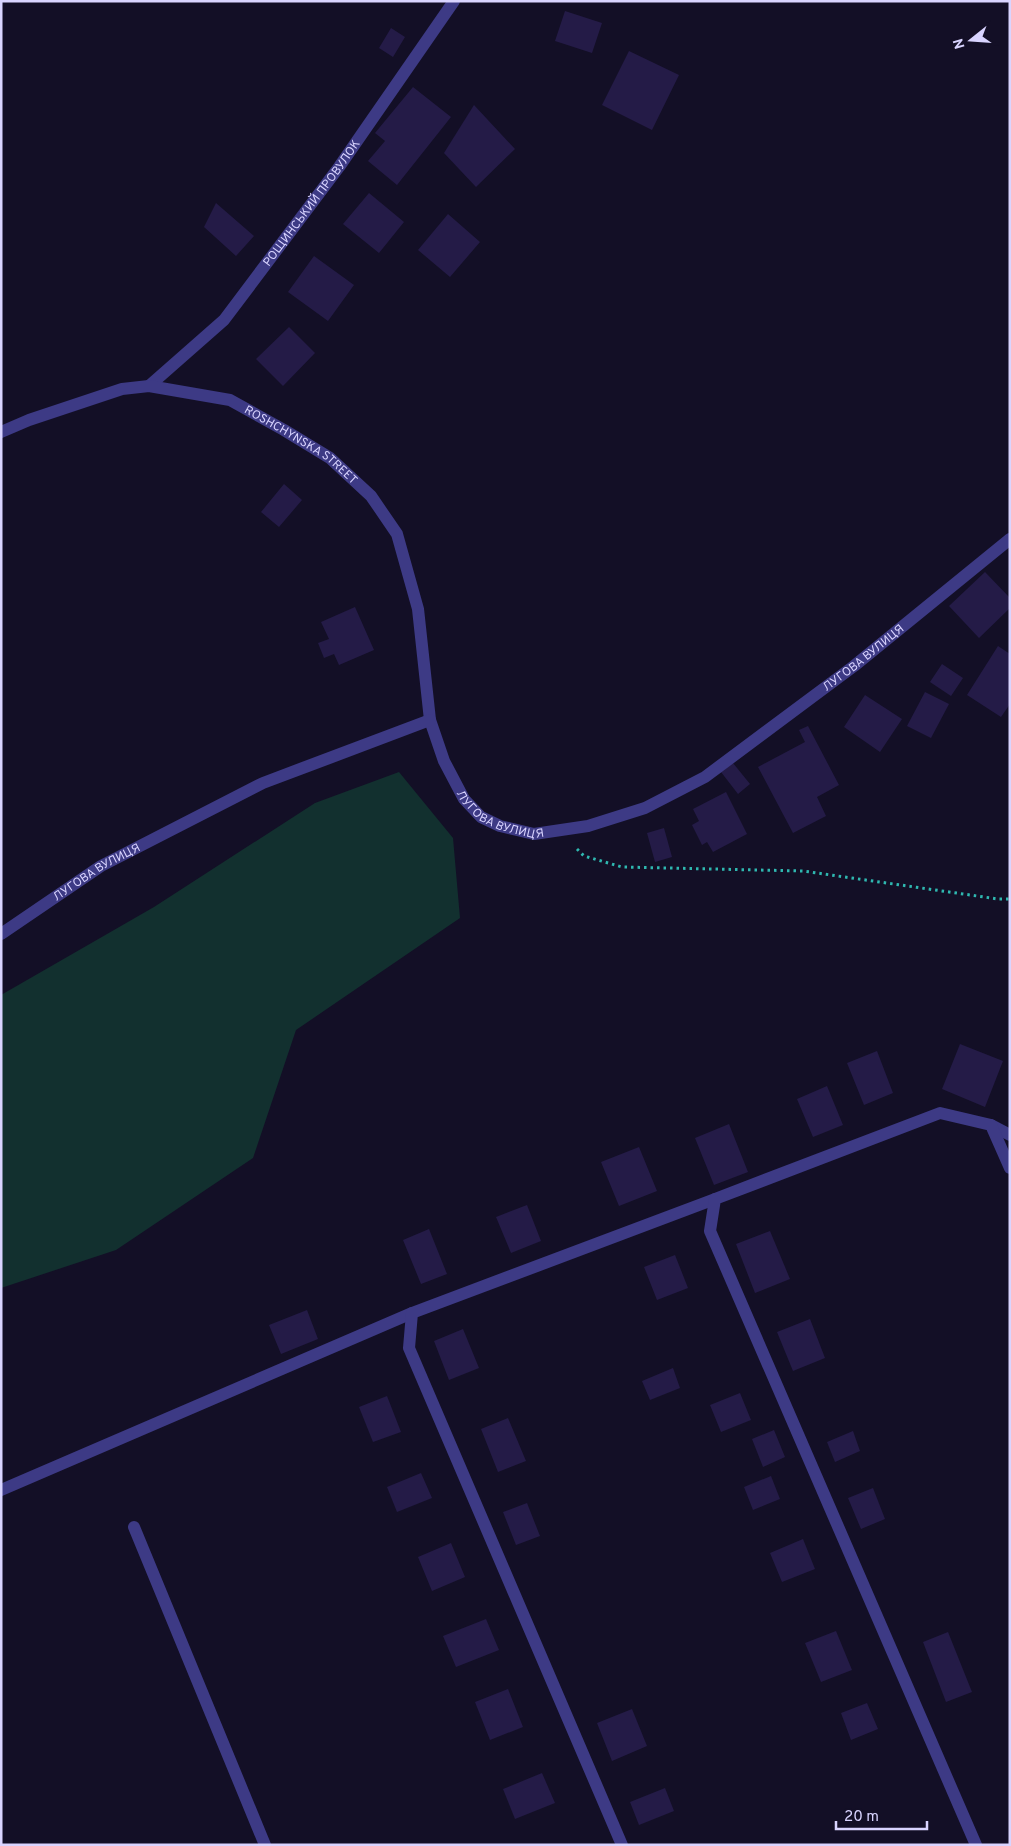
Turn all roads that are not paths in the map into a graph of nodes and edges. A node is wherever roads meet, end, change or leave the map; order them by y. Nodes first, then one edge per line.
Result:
1 (454, 1) edge
2 (149, 386) junction
3 (1, 432) edge
4 (1010, 539) edge
5 (430, 720) junction
6 (1, 934) edge
7 (991, 1125) junction
8 (1010, 1135) edge
9 (1010, 1168) edge
10 (715, 1199) junction
11 (412, 1313) junction
12 (1, 1490) edge
13 (134, 1527) dead end
14 (265, 1845) edge
15 (622, 1845) edge
16 (976, 1845) edge

1 - 2 street, РОЩИНСЬКИЙ ПРОВУЛОК
2 - 3 street, ROSHCHYNSKA STREET
2 - 5 street, ROSHCHYNSKA STREET
4 - 5 street, ЛУГОВА ВУЛИЦЯ
5 - 6 street, ЛУГОВА ВУЛИЦЯ
7 - 8 street
7 - 9 street
7 - 10 street
10 - 11 street
10 - 16 street
11 - 12 street
11 - 15 street
13 - 14 street

